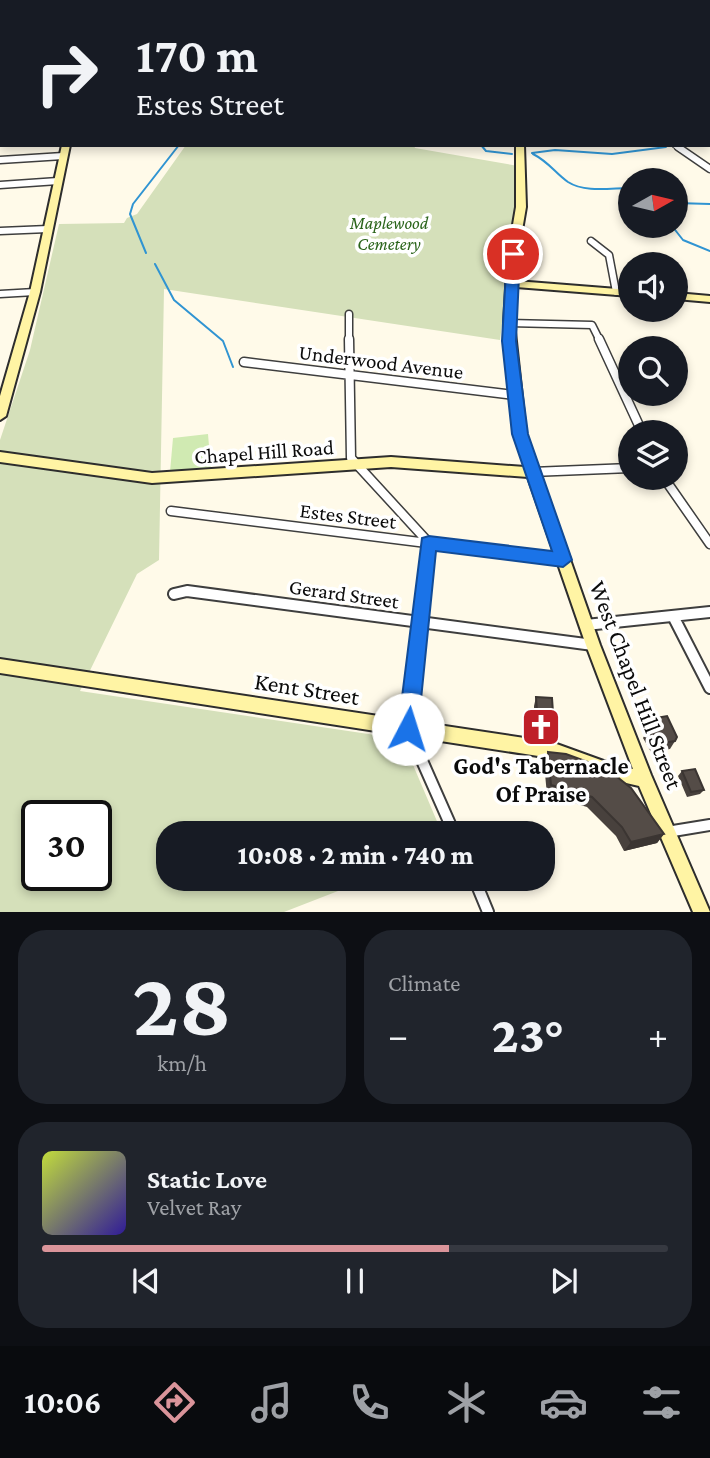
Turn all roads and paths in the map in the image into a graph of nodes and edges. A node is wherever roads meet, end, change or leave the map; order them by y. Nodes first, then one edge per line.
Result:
1 (520, 147) edge
2 (677, 147) edge
3 (65, 151) edge
4 (0, 160) edge
5 (710, 169) edge
6 (58, 181) junction
7 (0, 185) edge
8 (48, 229) junction
9 (0, 231) edge
10 (591, 241) dead end
11 (511, 284) junction
12 (35, 292) junction
13 (617, 292) joint
14 (0, 294) edge
15 (688, 297) edge
16 (710, 299) edge
17 (349, 314) dead end
18 (509, 323) junction
19 (244, 362) dead end
20 (349, 376) junction
21 (514, 395) junction
22 (0, 416) edge
23 (636, 420) edge
24 (0, 457) edge
25 (354, 464) junction
26 (618, 468) edge
27 (531, 472) junction
28 (672, 490) edge
29 (171, 511) dead end
30 (429, 543) junction
31 (710, 544) edge
32 (563, 560) junction
33 (174, 594) dead end
34 (710, 612) edge
35 (673, 616) junction
36 (419, 622) junction
37 (586, 625) junction
38 (593, 645) junction
39 (0, 666) edge
40 (710, 688) edge
41 (408, 729) junction
42 (644, 778) junction
43 (449, 821) edge
44 (710, 825) edge
45 (667, 832) junction
46 (479, 891) edge
47 (488, 912) edge
48 (702, 912) edge

1 - 11 street
2 - 5 street
3 - 4 street
3 - 6 street
6 - 7 street
6 - 8 street
8 - 9 street
8 - 12 street
10 - 13 street
11 - 13 street
11 - 18 street
12 - 14 street
12 - 22 street
15 - 16 street
17 - 20 street
18 - 21 street
18 - 23 street
19 - 20 street, Underwood Avenue
20 - 21 street, Underwood Avenue
20 - 25 street
21 - 27 street
24 - 25 street, Chapel Hill Road
25 - 27 street, Chapel Hill Road
25 - 30 street
26 - 27 street
27 - 32 main road, West Chapel Hill Street
28 - 31 street
29 - 30 street, Estes Street
30 - 32 street, Estes Street
30 - 36 street
32 - 37 main road, West Chapel Hill Street
33 - 36 street, Gerard Street
34 - 35 street
35 - 37 street
35 - 40 street
36 - 38 street, Gerard Street
36 - 41 street
37 - 38 main road, West Chapel Hill Street
38 - 42 main road, West Chapel Hill Street
39 - 41 street, Kent Street
41 - 42 street, Kent Street
41 - 43 street
42 - 45 street, West Chapel Hill Street
44 - 45 street
45 - 48 street, West Chapel Hill Street
46 - 47 street

